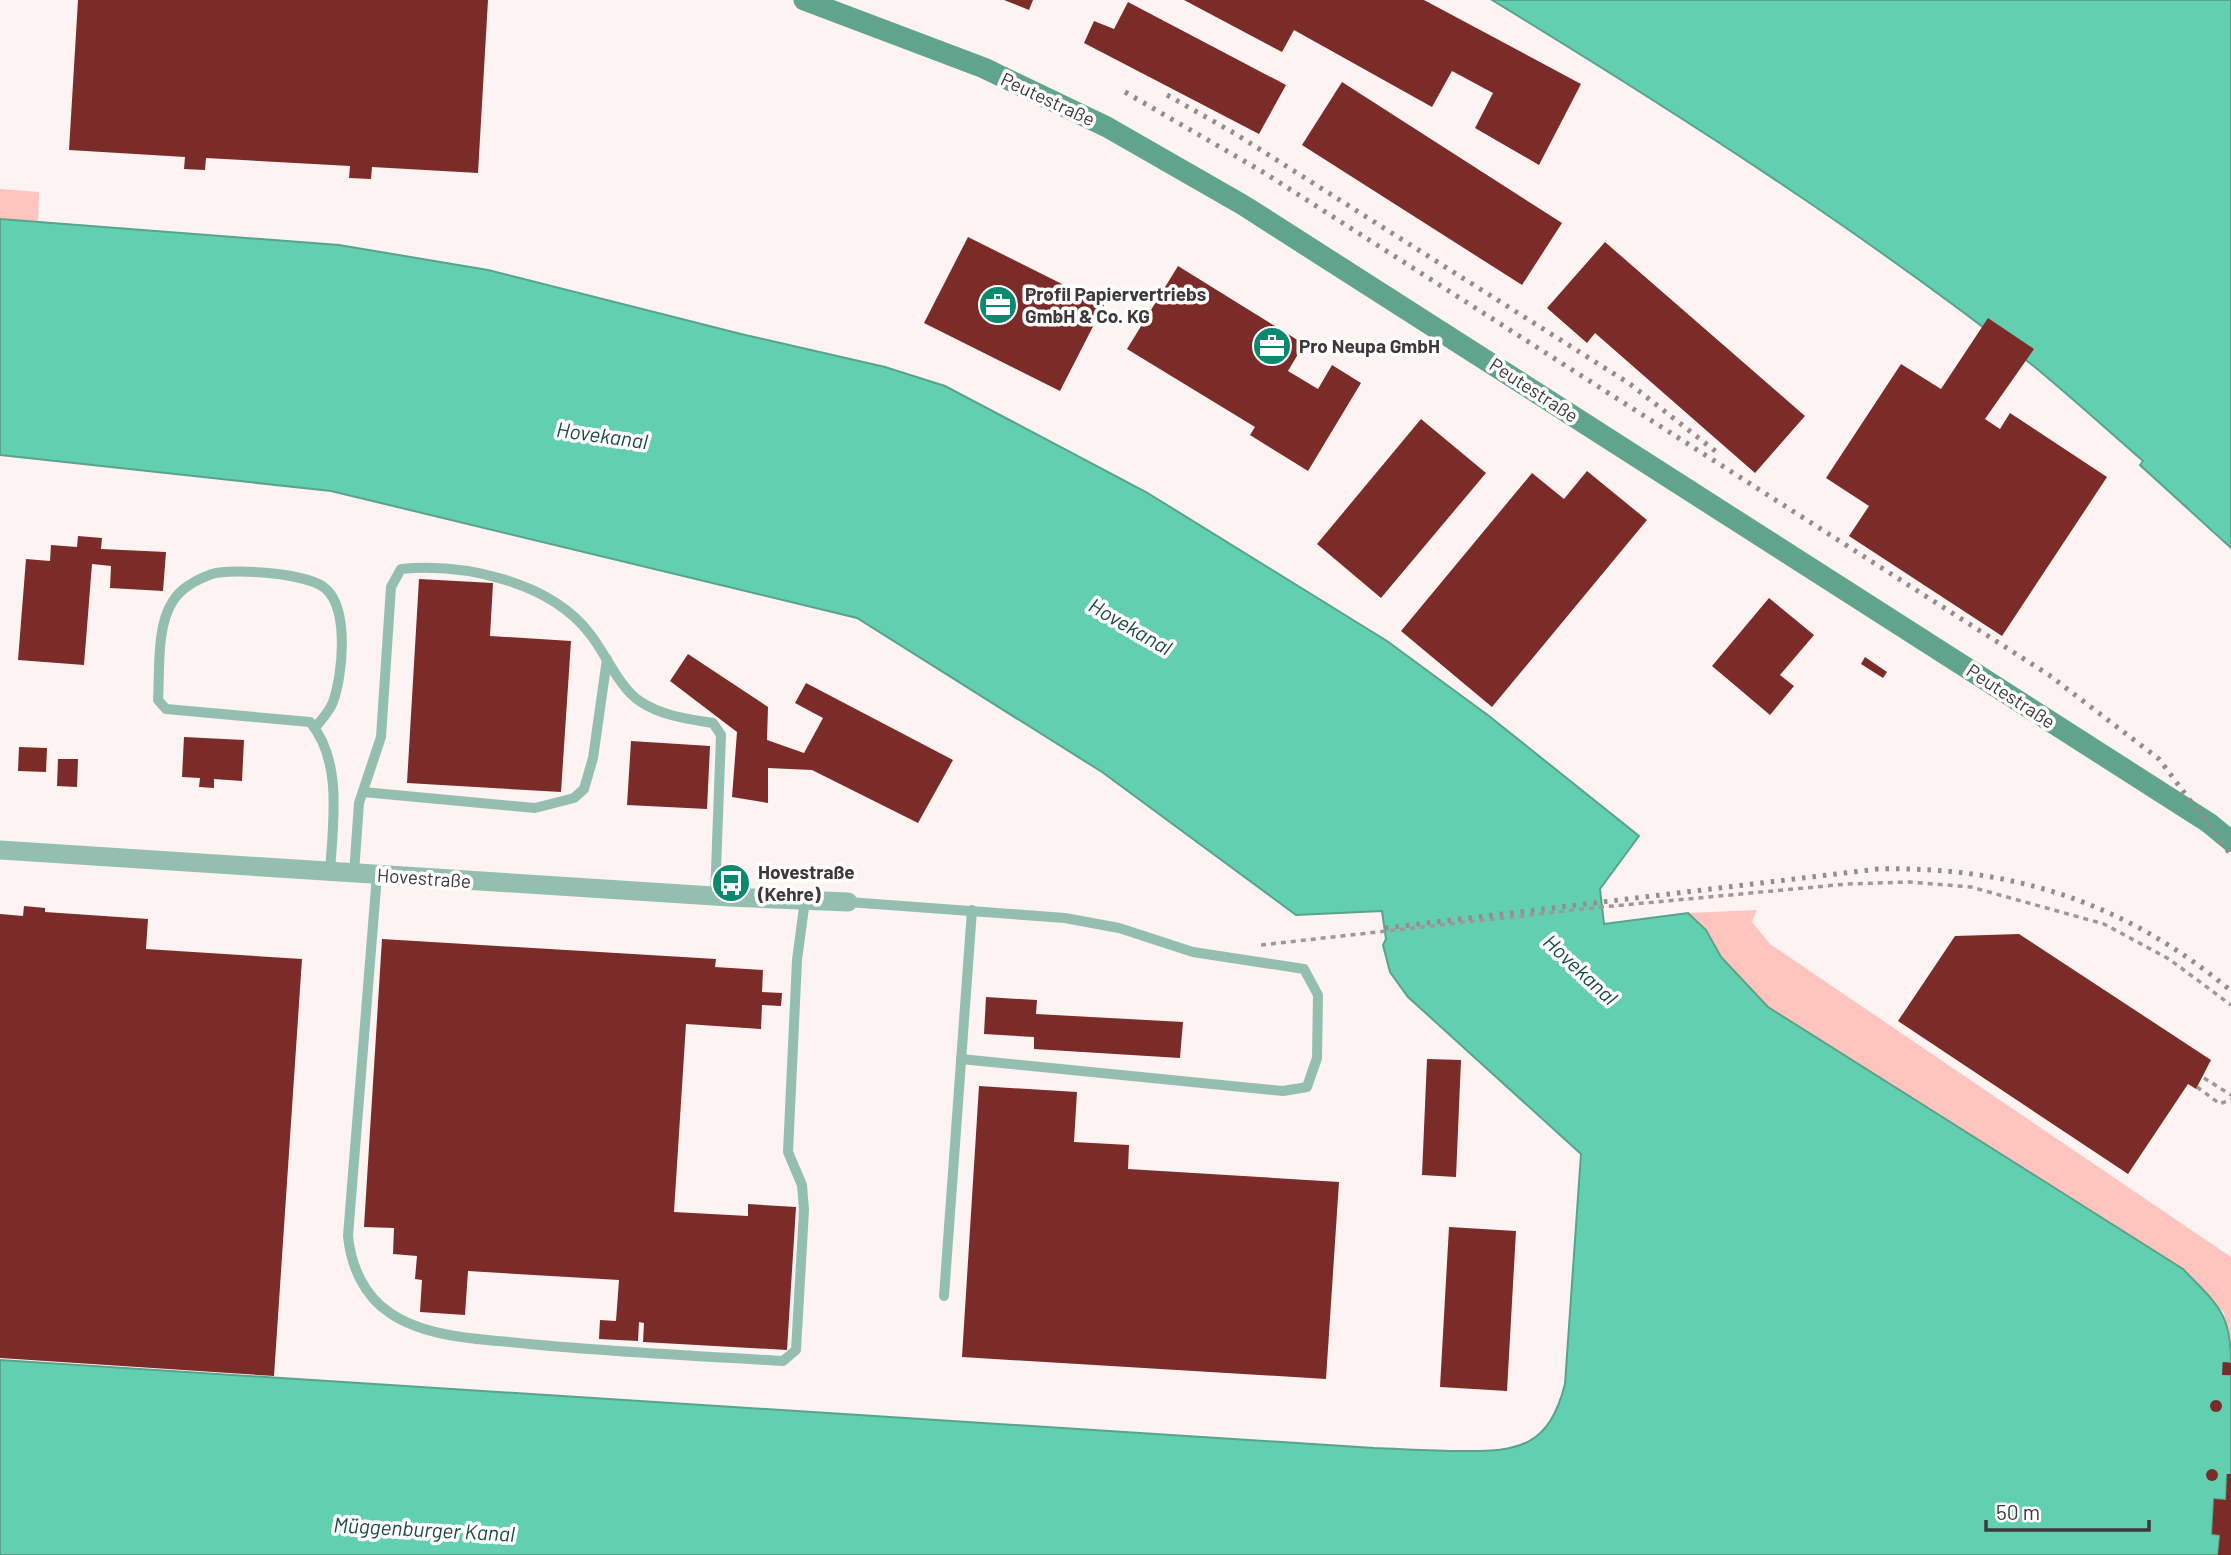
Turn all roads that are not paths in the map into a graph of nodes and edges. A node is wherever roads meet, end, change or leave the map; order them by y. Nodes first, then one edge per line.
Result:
1 (804, 0) edge
2 (607, 659) junction
3 (315, 728) junction
4 (363, 792) junction
5 (2231, 841) edge
6 (0, 850) edge
7 (330, 871) junction
8 (354, 873) junction
9 (377, 875) junction
10 (715, 897) junction
11 (804, 900) junction
12 (848, 902) joint
13 (972, 911) junction
14 (961, 1059) junction
15 (944, 1296) dead end

1 - 5 street, Peutestraße
2 - 4 lane
2 - 4 lane
2 - 10 lane
3 - 3 lane
3 - 7 lane
4 - 8 lane
6 - 7 street, Hovestraße
7 - 8 street, Hovestraße
8 - 9 street, Hovestraße
9 - 10 street, Hovestraße
9 - 11 lane
10 - 11 street, Hovestraße
11 - 12 street, Hovestraße
12 - 13 lane
13 - 14 lane
13 - 14 lane
14 - 15 lane

